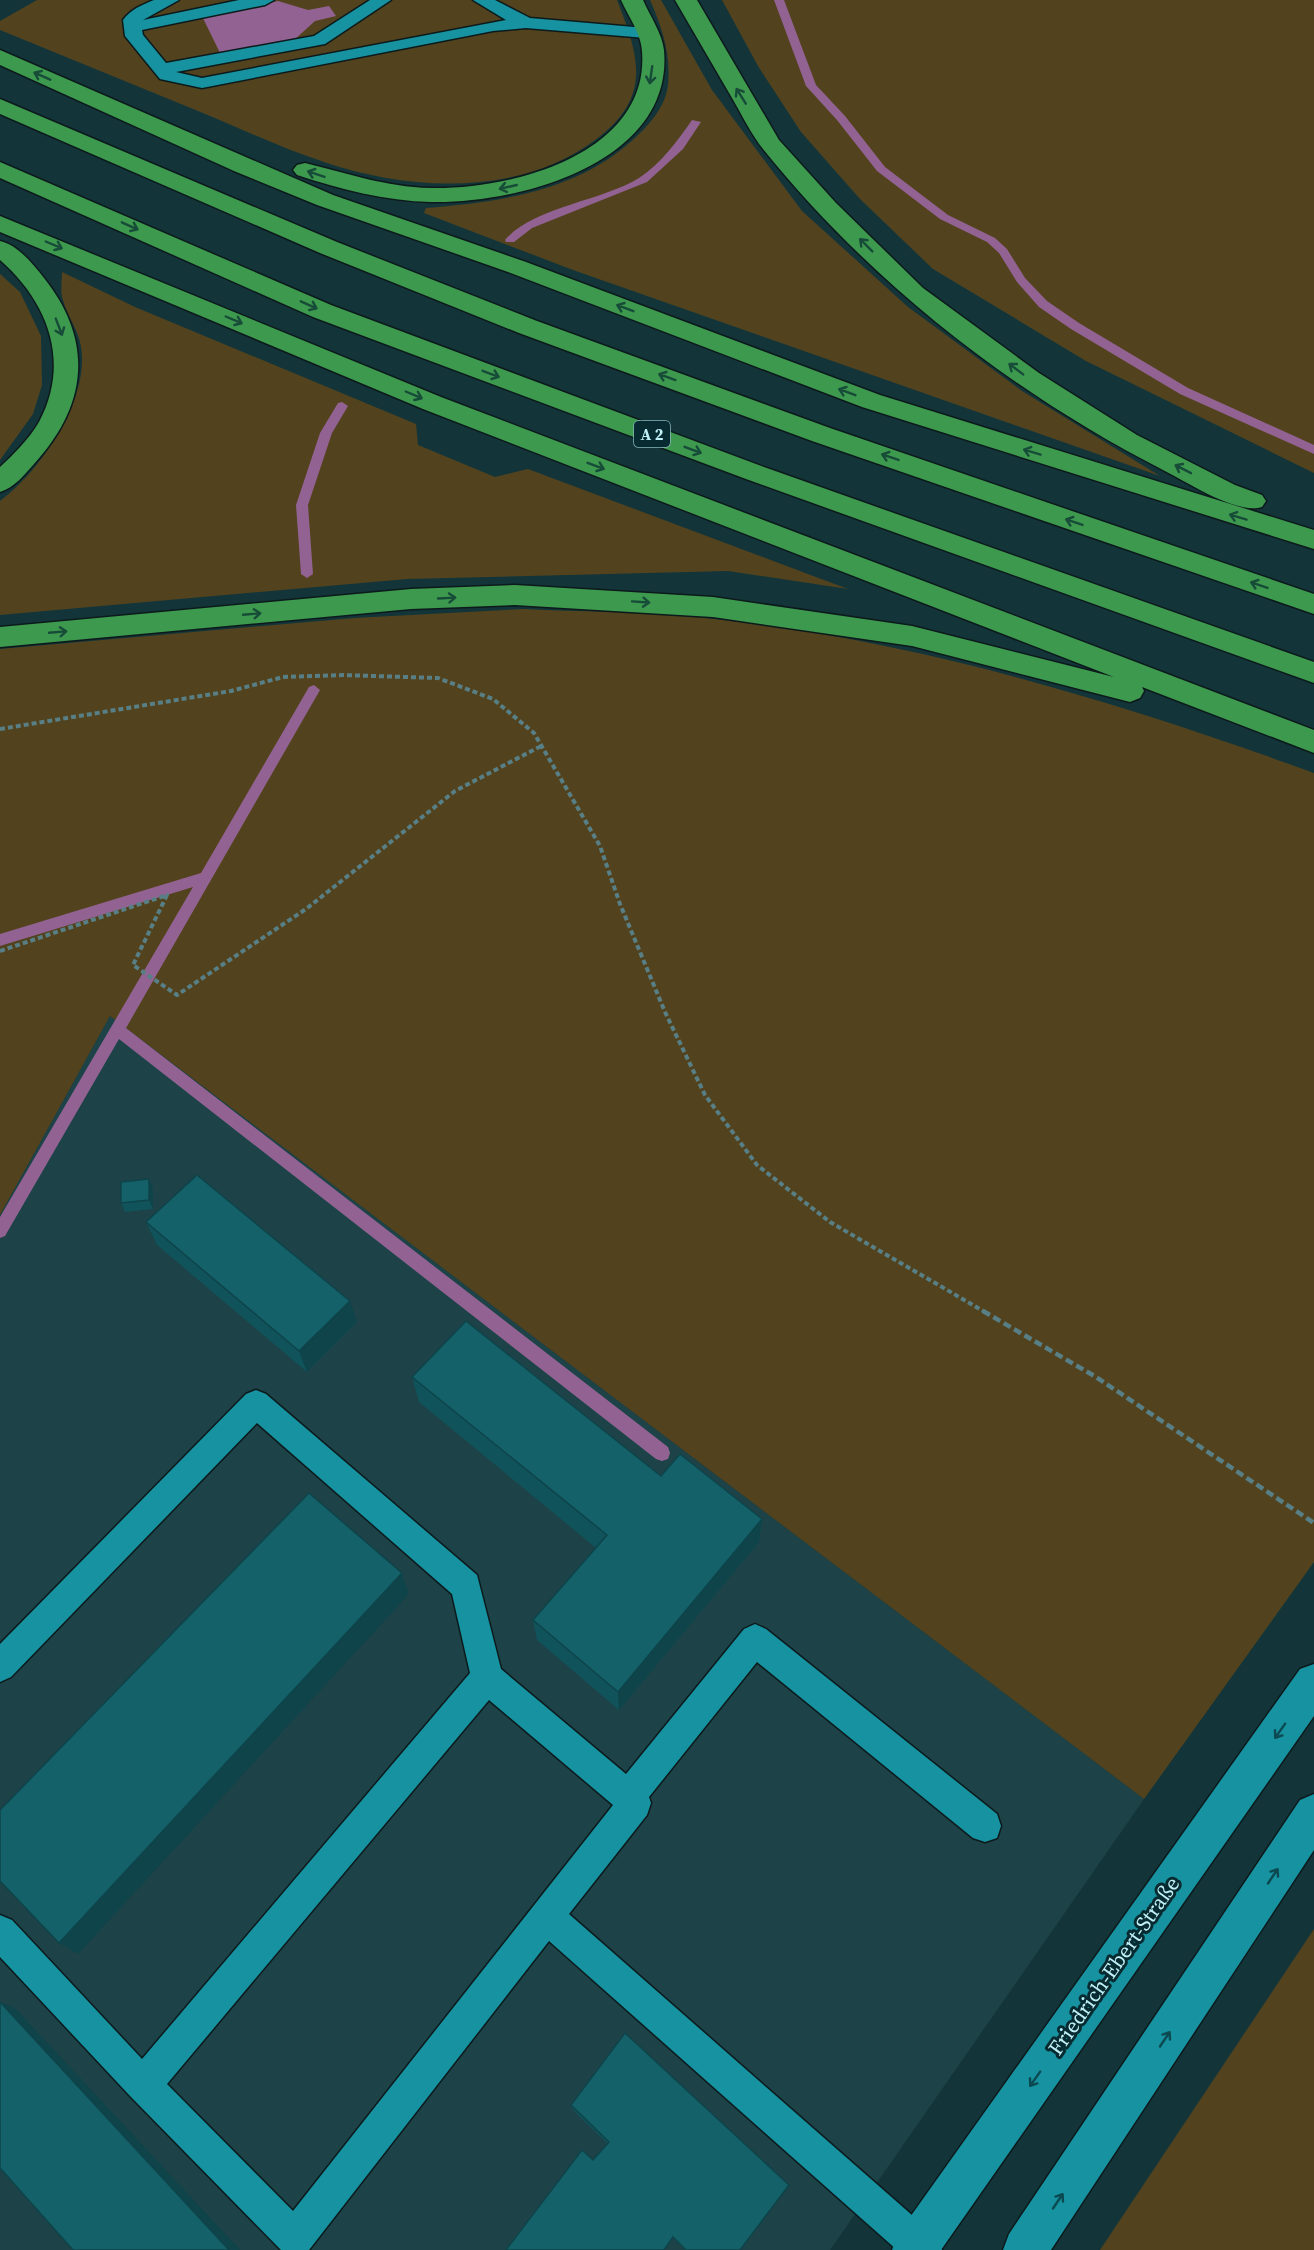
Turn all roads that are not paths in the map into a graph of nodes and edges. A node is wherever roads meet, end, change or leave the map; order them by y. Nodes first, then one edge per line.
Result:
1 (170, 0) edge
2 (264, 0) edge
3 (382, 0) edge
4 (482, 0) edge
5 (632, 0) edge
6 (686, 0) edge
7 (526, 23) junction
8 (133, 27) junction
9 (646, 33) junction
10 (0, 57) edge
11 (161, 70) junction
12 (84, 95) junction
13 (0, 106) edge
14 (0, 169) edge
15 (0, 223) edge
16 (0, 248) edge
17 (0, 483) edge
18 (1314, 524) edge
19 (1314, 540) edge
20 (1314, 604) edge
21 (0, 637) edge
22 (1314, 673) edge
23 (1314, 742) edge
24 (1314, 750) edge
25 (0, 1666) edge
26 (487, 1678) junction
27 (1314, 1683) edge
28 (628, 1797) junction
29 (1314, 1814) edge
30 (985, 1826) dead end
31 (546, 1916) junction
32 (0, 1932) edge
33 (143, 2085) junction
34 (919, 2248) edge
35 (1025, 2250) edge

1 - 8 lane
2 - 8 lane
3 - 11 lane
4 - 7 lane
5 - 9 highway
18 -> 6 highway
7 - 9 lane
7 - 11 lane
8 - 11 lane
9 -> 12 highway
12 -> 10 highway
19 -> 12 highway
20 -> 13 highway
14 -> 22 highway, A 2
15 -> 23 highway
16 -> 17 highway
21 -> 24 highway
25 - 26 lane
26 - 28 lane
26 - 33 lane
27 -> 34 main road, Friedrich-Ebert-Straße
28 - 30 lane
28 - 31 lane
35 -> 29 main road
31 - 33 lane
31 - 34 lane
32 - 33 lane

